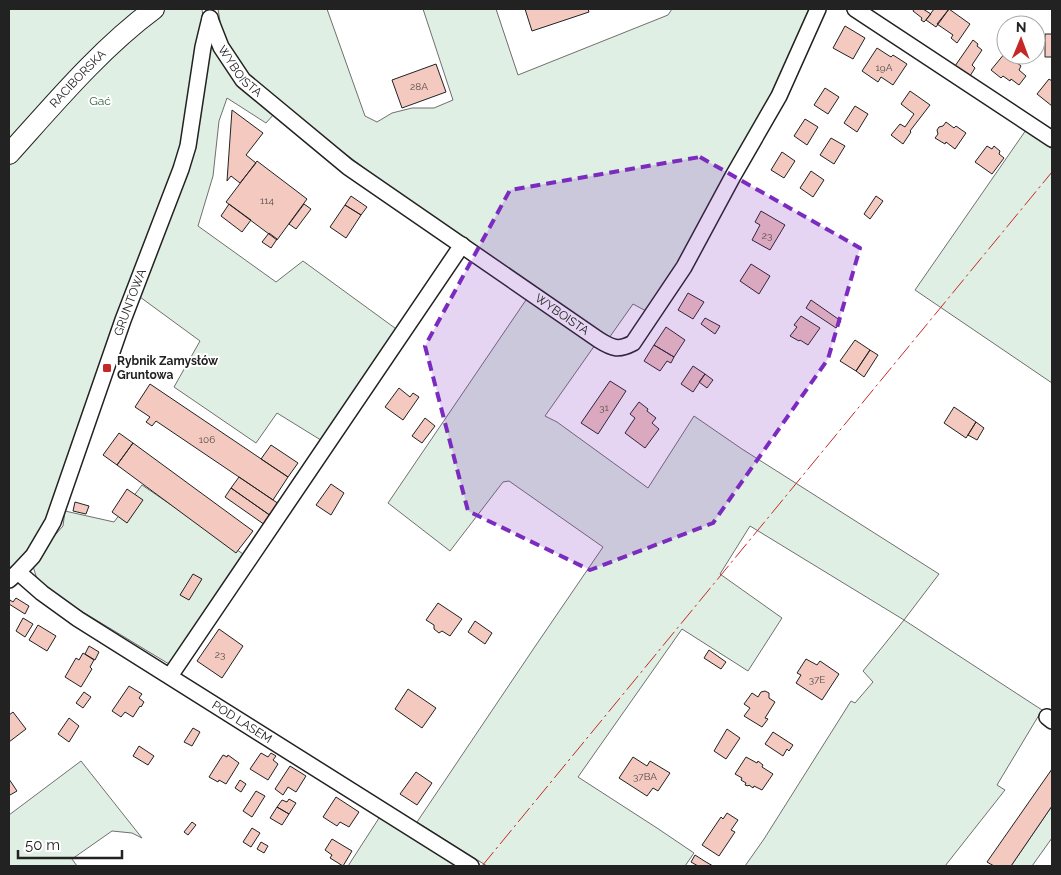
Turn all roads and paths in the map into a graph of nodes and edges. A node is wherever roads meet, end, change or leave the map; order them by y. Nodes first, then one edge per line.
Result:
1 (154, 9) edge
2 (818, 9) edge
3 (855, 9) edge
4 (210, 14) edge
5 (203, 47) junction
6 (222, 47) junction
7 (1052, 139) edge
8 (9, 154) edge
9 (462, 245) junction
10 (14, 576) edge
11 (170, 676) junction
12 (471, 866) edge

1 - 8 main road, RACIBORSKA
2 - 9 street, WYBOISTA
3 - 7 street
4 - 5 street, GRUNTOWA
4 - 6 street, WYBOISTA
5 - 6 street
5 - 10 street, GRUNTOWA
6 - 9 street, WYBOISTA
9 - 11 street
10 - 11 street, POD LASEM
11 - 12 street, POD LASEM

